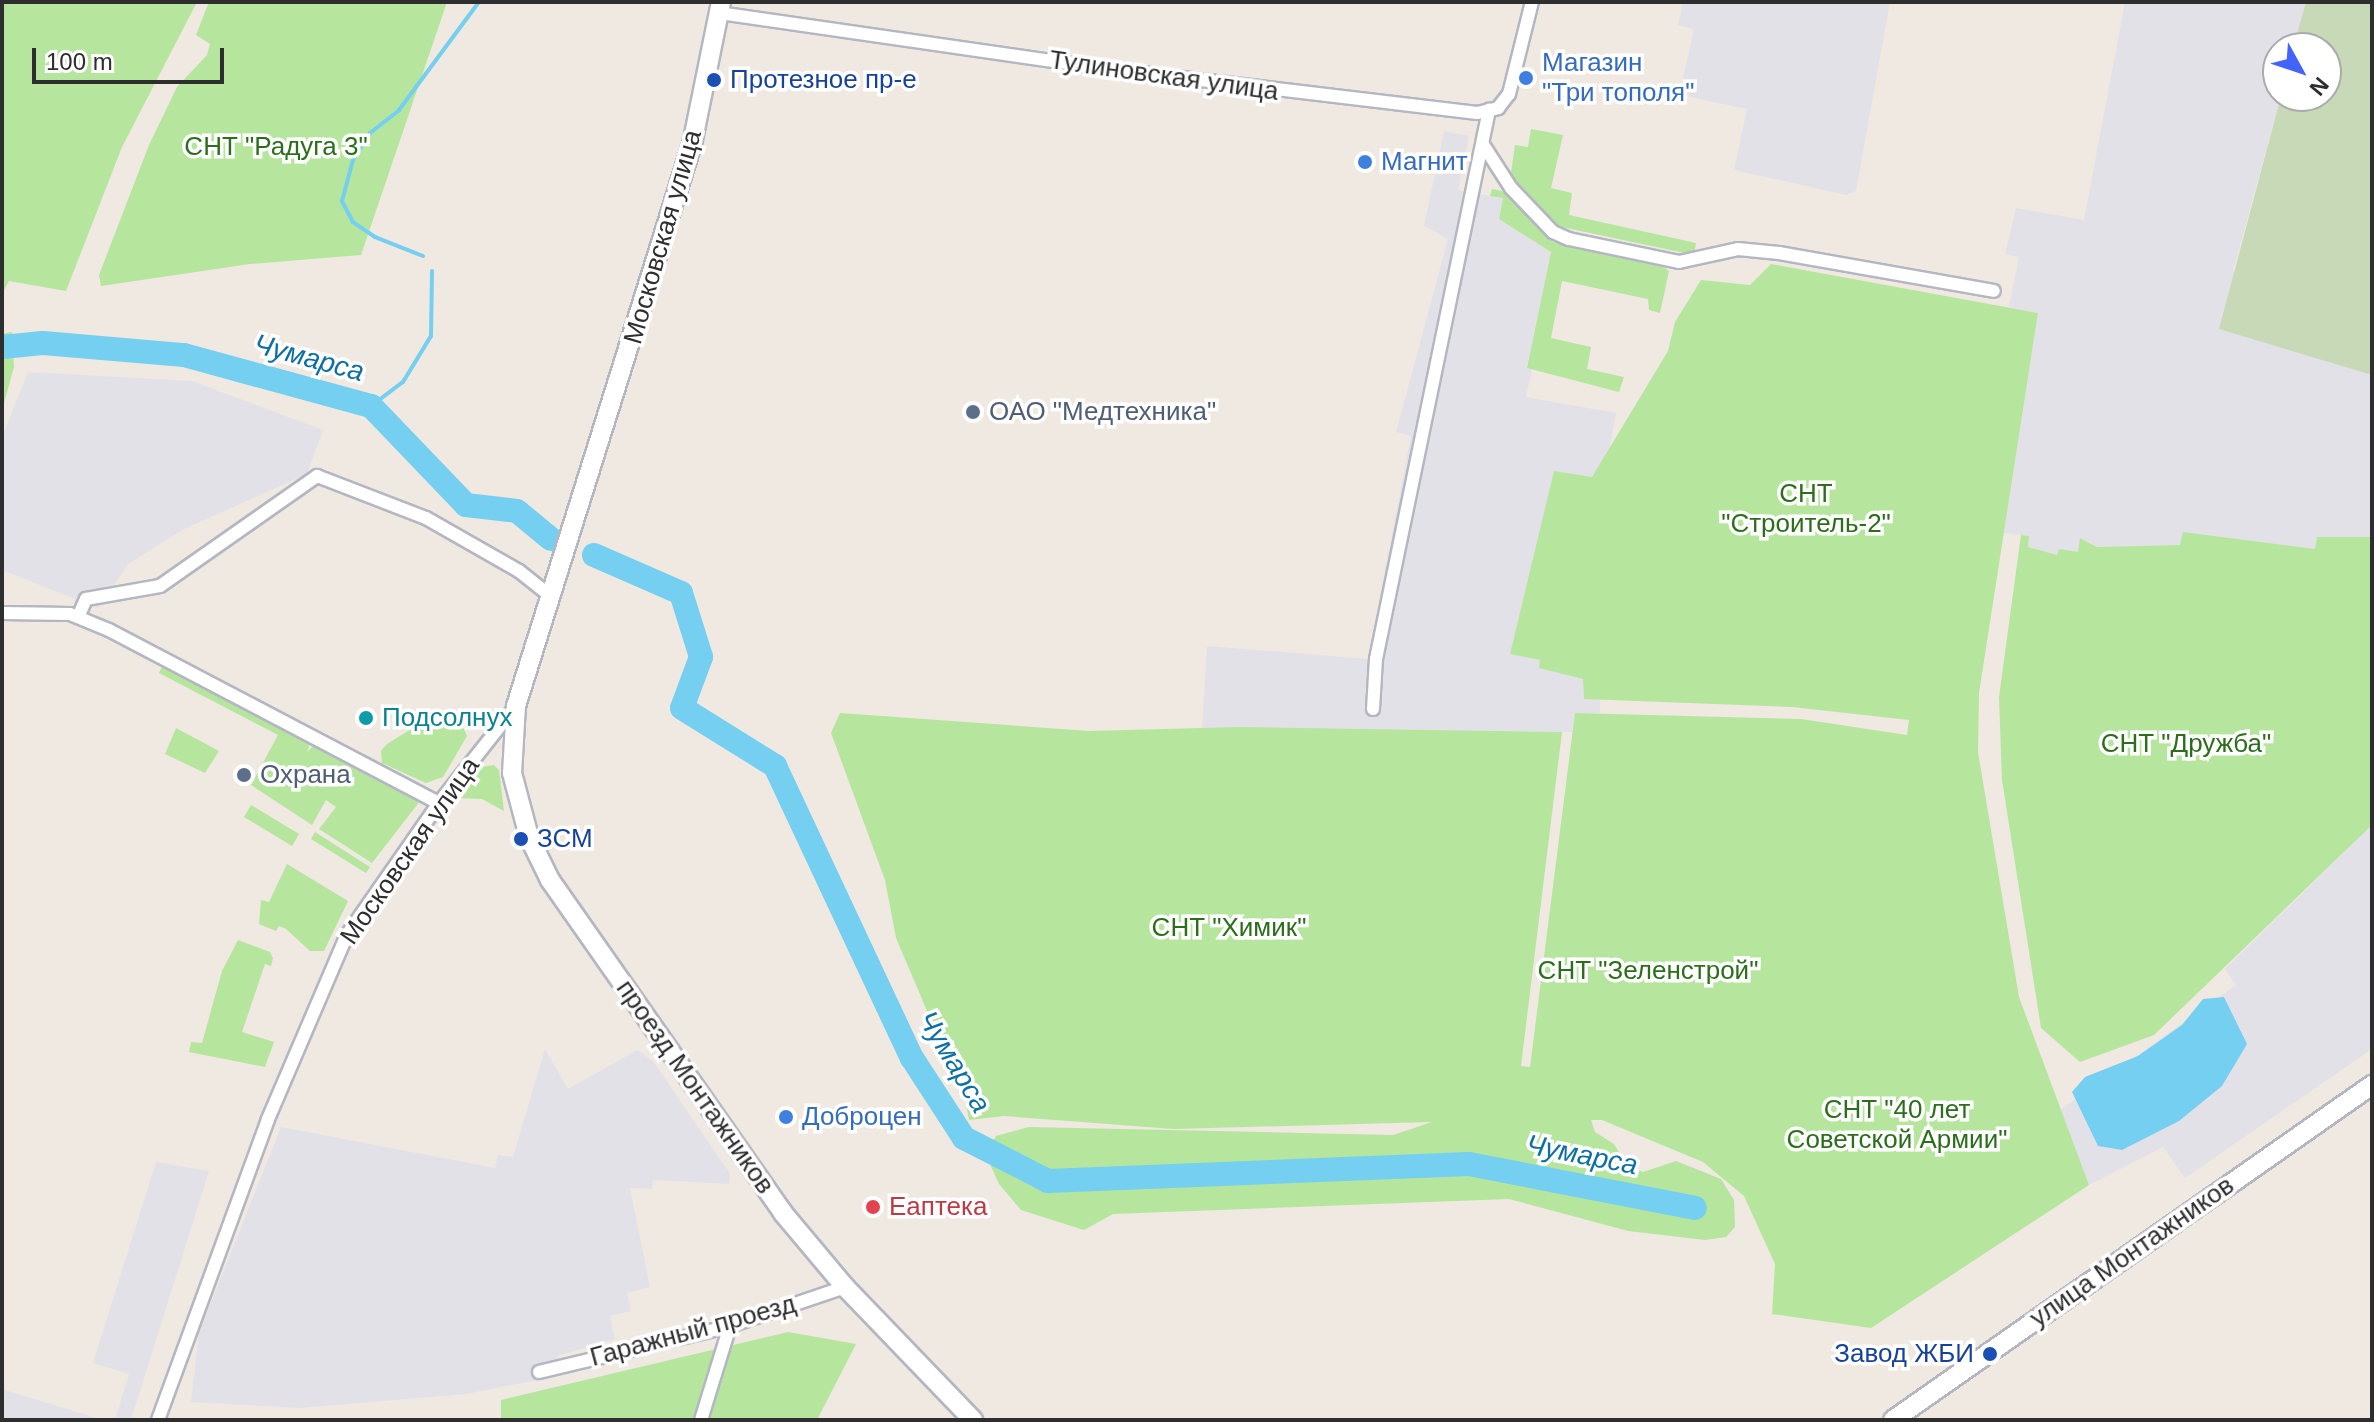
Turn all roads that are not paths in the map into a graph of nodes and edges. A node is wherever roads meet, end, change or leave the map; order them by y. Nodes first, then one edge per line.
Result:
1 (1532, 2) edge
2 (720, 8) edge
3 (1489, 110) junction
4 (1484, 146) junction
5 (1994, 291) dead end
6 (553, 598) junction
7 (2, 613) edge
8 (78, 617) junction
9 (516, 706) junction
10 (1373, 709) dead end
11 (439, 803) junction
12 (2372, 1085) edge
13 (845, 1287) junction
14 (730, 1326) junction
15 (539, 1372) dead end
16 (158, 1420) edge
17 (701, 1420) edge
18 (973, 1420) edge
19 (1893, 1420) edge

1 - 3 street
2 - 3 street, Тулиновская улица
2 - 6 main road, Московская улица
3 - 4 street
4 - 5 street
4 - 10 street
6 - 8 street
6 - 9 main road, Московская улица
7 - 8 street
8 - 11 street
9 - 11 street, Московская улица
9 - 13 main road, проезд Монтажников
11 - 16 street, Московская улица
12 - 19 main road, улица Монтажников
13 - 14 street, Гаражный проезд
13 - 18 main road, проезд Монтажников
14 - 15 street, Гаражный проезд
14 - 17 street

